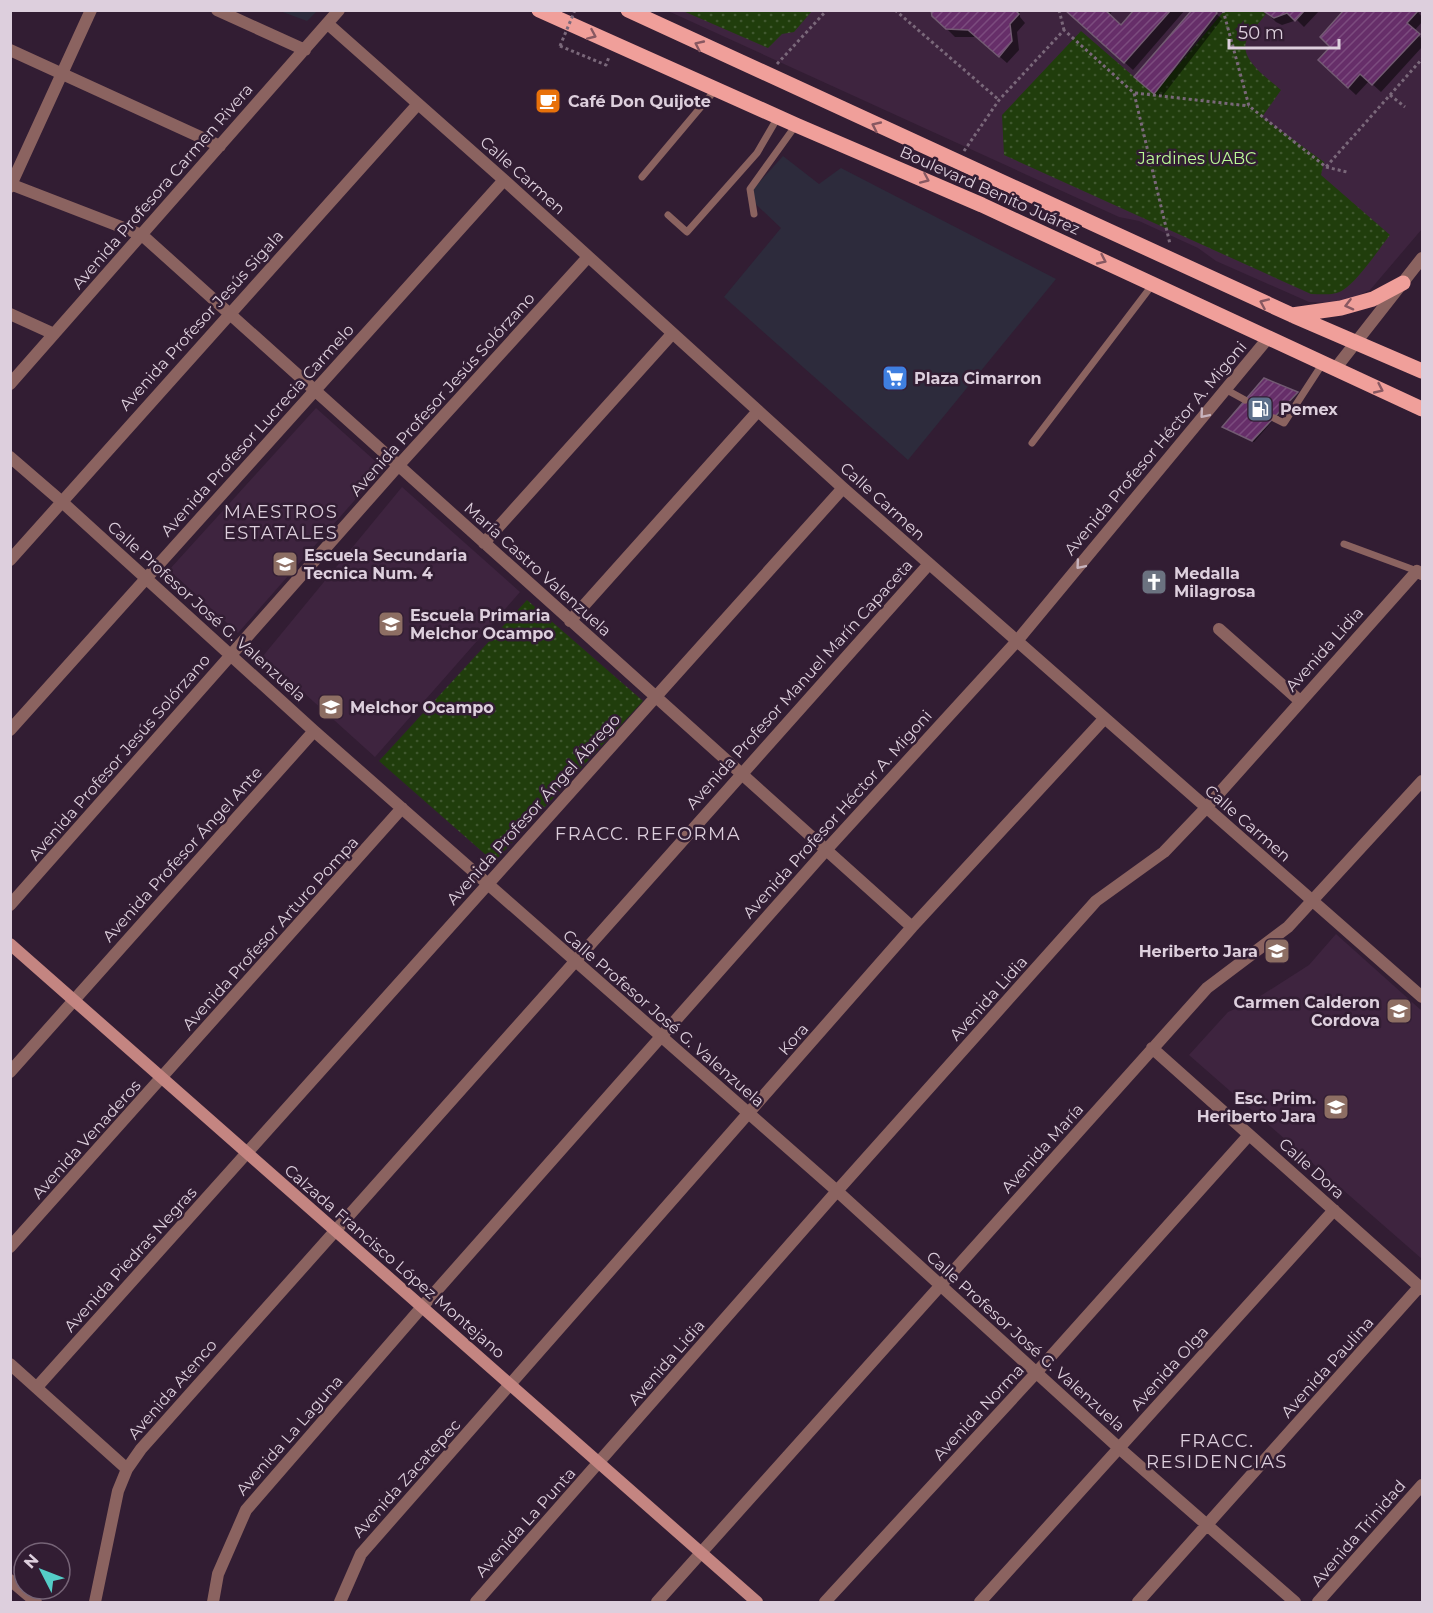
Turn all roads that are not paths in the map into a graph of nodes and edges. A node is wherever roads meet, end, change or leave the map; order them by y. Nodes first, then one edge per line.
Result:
1 (91, 10) edge
2 (217, 10) edge
3 (339, 10) edge
4 (539, 10) edge
5 (628, 10) edge
6 (328, 24) junction
7 (10, 50) edge
8 (305, 50) junction
9 (62, 74) junction
10 (716, 89) junction
11 (418, 104) junction
12 (778, 117) junction
13 (796, 125) junction
14 (220, 146) junction
15 (642, 177) dead end
16 (504, 180) junction
17 (11, 185) edge
18 (753, 214) dead end
19 (668, 215) dead end
20 (142, 235) junction
21 (588, 257) junction
22 (1422, 258) edge
23 (1403, 283) junction
24 (1153, 284) junction
25 (229, 313) junction
26 (10, 314) edge
27 (1292, 315) junction
28 (54, 334) junction
29 (672, 334) junction
30 (1269, 337) junction
31 (1356, 343) junction
32 (1329, 366) junction
33 (1422, 371) edge
34 (10, 384) edge
35 (1225, 389) junction
36 (315, 390) junction
37 (1245, 400) dead end
38 (1422, 409) edge
39 (758, 411) junction
40 (1274, 418) dead end
41 (1032, 443) dead end
42 (10, 457) edge
43 (398, 466) junction
44 (843, 488) junction
45 (61, 501) junction
46 (484, 543) junction
47 (1344, 544) dead end
48 (10, 560) edge
49 (929, 564) junction
50 (1420, 572) edge
51 (146, 578) junction
52 (570, 621) junction
53 (1219, 629) dead end
54 (1017, 641) junction
55 (231, 655) junction
56 (656, 699) junction
57 (1300, 701) junction
58 (1104, 719) junction
59 (10, 730) edge
60 (315, 731) junction
61 (741, 772) junction
62 (1422, 781) edge
63 (402, 808) junction
64 (1206, 808) junction
65 (826, 849) junction
66 (487, 885) junction
67 (1313, 902) junction
68 (10, 905) edge
69 (912, 927) junction
70 (10, 944) edge
71 (574, 961) junction
72 (1422, 997) edge
73 (74, 1000) junction
74 (660, 1037) junction
75 (1152, 1048) junction
76 (10, 1072) edge
77 (162, 1079) junction
78 (748, 1114) junction
79 (1250, 1135) junction
80 (248, 1153) junction
81 (837, 1191) junction
82 (1334, 1210) junction
83 (335, 1229) junction
84 (10, 1247) edge
85 (941, 1286) junction
86 (1421, 1288) edge
87 (422, 1307) junction
88 (10, 1364) edge
89 (1036, 1373) junction
90 (511, 1385) junction
91 (37, 1387) junction
92 (1119, 1448) junction
93 (599, 1464) junction
94 (127, 1469) junction
95 (1422, 1485) edge
96 (1206, 1525) junction
97 (701, 1553) junction
98 (10, 1580) edge
99 (36, 1602) edge
100 (95, 1602) edge
101 (213, 1602) edge
102 (340, 1602) edge
103 (476, 1602) edge
104 (657, 1602) edge
105 (757, 1602) edge
106 (825, 1602) edge
107 (980, 1602) edge
108 (1137, 1602) edge
109 (1295, 1602) edge
110 (1318, 1602) edge

1 - 9 street
2 - 8 street
3 - 6 street, Avenida Profesora Carmen Rivera
4 -> 10 main road, Boulevard Benito Juárez
27 -> 5 main road, Boulevard Benito Juárez
6 - 8 street, Avenida Profesora Carmen Rivera
6 - 11 street, Calle Carmen
7 - 9 street
8 - 14 street, Avenida Profesora Carmen Rivera
9 - 14 street
9 - 17 street
10 - 12 main road, Boulevard Benito Juárez
10 - 15 lane
11 - 16 street, Calle Carmen
11 - 25 street, Avenida Profesor Jesús Sigala
12 - 13 main road, Boulevard Benito Juárez
12 - 19 lane
13 - 18 lane
13 -> 24 main road, Boulevard Benito Juárez
14 - 20 street, Avenida Profesora Carmen Rivera
16 - 21 street, Calle Carmen
16 - 36 street, Avenida Profesor Lucrecia Carmelo
17 - 20 street
20 - 25 street, María Castro Valenzuela
20 - 28 street, Avenida Profesora Carmen Rivera
21 - 29 street, Calle Carmen
21 - 43 street, Avenida Profesor Jesús Solórzano
22 - 23 street
23 -> 27 main road
23 - 31 street
24 - 30 main road, Boulevard Benito Juárez
24 - 41 lane
25 - 36 street, María Castro Valenzuela
25 - 45 street, Avenida Profesor Jesús Sigala
26 - 28 street
27 - 31 main road, Boulevard Benito Juárez
28 - 34 street, Avenida Profesora Carmen Rivera
29 - 39 street, Calle Carmen
29 - 46 street
30 - 32 main road, Boulevard Benito Juárez
30 - 35 street, Avenida Profesor Héctor A. Migoni
31 - 32 street
31 - 33 main road, Boulevard Benito Juárez
32 -> 38 main road, Boulevard Benito Juárez
32 - 40 lane
35 - 37 lane
35 -> 54 street, Avenida Profesor Héctor A. Migoni
36 - 43 street, María Castro Valenzuela
36 - 51 street, Avenida Profesor Lucrecia Carmelo
39 - 44 street, Calle Carmen
39 - 52 street
42 - 45 street, Calle Profesor José G. Valenzuela
43 - 46 street, María Castro Valenzuela
43 - 55 street, Avenida Profesor Jesús Solórzano
44 - 49 street, Calle Carmen
44 - 56 street, Avenida Profesor Ángel Ábrego
45 - 48 street, Avenida Profesor Jesús Sigala
45 - 51 street, Calle Profesor José G. Valenzuela
46 - 52 street, María Castro Valenzuela
47 - 50 lane
49 - 54 street, Calle Carmen
49 - 61 street, Avenida Profesor Manuel Marín Capaceta
50 - 57 street, Avenida Lidia
51 - 55 street, Calle Profesor José G. Valenzuela
51 - 59 street, Avenida Profesor Lucrecia Carmelo
52 - 56 street, María Castro Valenzuela
53 - 57 street
54 - 58 street, Calle Carmen
54 - 65 street, Avenida Profesor Héctor A. Migoni
55 - 60 street, Calle Profesor José G. Valenzuela
55 - 68 street, Avenida Profesor Jesús Solórzano
56 - 61 street, María Castro Valenzuela
56 - 66 street, Avenida Profesor Ángel Ábrego
57 - 64 street, Avenida Lidia
58 - 64 street, Calle Carmen
58 - 69 street, Kora
60 - 63 street, Calle Profesor José G. Valenzuela
60 - 73 street, Avenida Profesor Ángel Ante
61 - 65 street, María Castro Valenzuela
61 - 71 street, Avenida Profesor Manuel Marín Capaceta
62 - 67 street, Avenida María
63 - 66 street, Calle Profesor José G. Valenzuela
63 - 77 street, Avenida Profesor Arturo Pompa
64 - 67 street, Calle Carmen
64 - 81 street, Avenida Lidia
65 - 69 street, María Castro Valenzuela
65 - 74 street, Avenida Profesor Héctor A. Migoni
66 - 71 street, Calle Profesor José G. Valenzuela
66 - 80 street, Avenida Profesor Ángel Ábrego
67 - 72 street, Calle Carmen
67 - 75 street, Avenida María
69 - 78 street, Kora
70 - 73 main road, Calzada Francisco López Montejano
71 - 74 street, Calle Profesor José G. Valenzuela
71 - 83 street, Avenida Profesor Manuel Marín Capaceta
73 - 76 street, Avenida Profesor Ángel Ante
73 - 77 main road, Calzada Francisco López Montejano
74 - 78 street, Calle Profesor José G. Valenzuela
74 - 87 street, Avenida Profesor Héctor A. Migoni
75 - 79 street, Calle Dora
75 - 85 street, Avenida María
77 - 80 main road, Calzada Francisco López Montejano
77 - 84 street, Avenida Venaderos
78 - 81 street, Calle Profesor José G. Valenzuela
78 - 90 street, Kora
79 - 82 street, Calle Dora
79 - 89 street, Avenida Norma
80 - 83 main road, Calzada Francisco López Montejano
80 - 91 street, Avenida Piedras Negras
81 - 85 street, Calle Profesor José G. Valenzuela
81 - 93 street, Avenida Lidia
82 - 86 street, Calle Dora
82 - 92 street, Avenida Olga
83 - 87 main road, Calzada Francisco López Montejano
83 - 94 street, Avenida Atenco
85 - 89 street, Calle Profesor José G. Valenzuela
85 - 97 street, Avenida María
86 - 96 street, Avenida Paulina
87 - 90 main road, Calzada Francisco López Montejano
87 - 101 street, Avenida La Laguna
88 - 91 street
89 - 92 street, Calle Profesor José G. Valenzuela
89 - 106 street, Avenida Norma
90 - 93 main road, Calzada Francisco López Montejano
90 - 102 street, Avenida Zacatepec
91 - 94 street
92 - 96 street, Calle Profesor José G. Valenzuela
92 - 107 street, Avenida Olga
93 - 97 main road, Calzada Francisco López Montejano
93 - 103 street, Avenida La Punta
94 - 100 street, Avenida Atenco
95 - 110 street, Avenida Trinidad
96 - 108 street, Avenida Paulina
96 - 109 street, Calle Profesor José G. Valenzuela
97 - 104 street, Avenida María
97 - 105 main road, Calzada Francisco López Montejano
98 - 99 street

